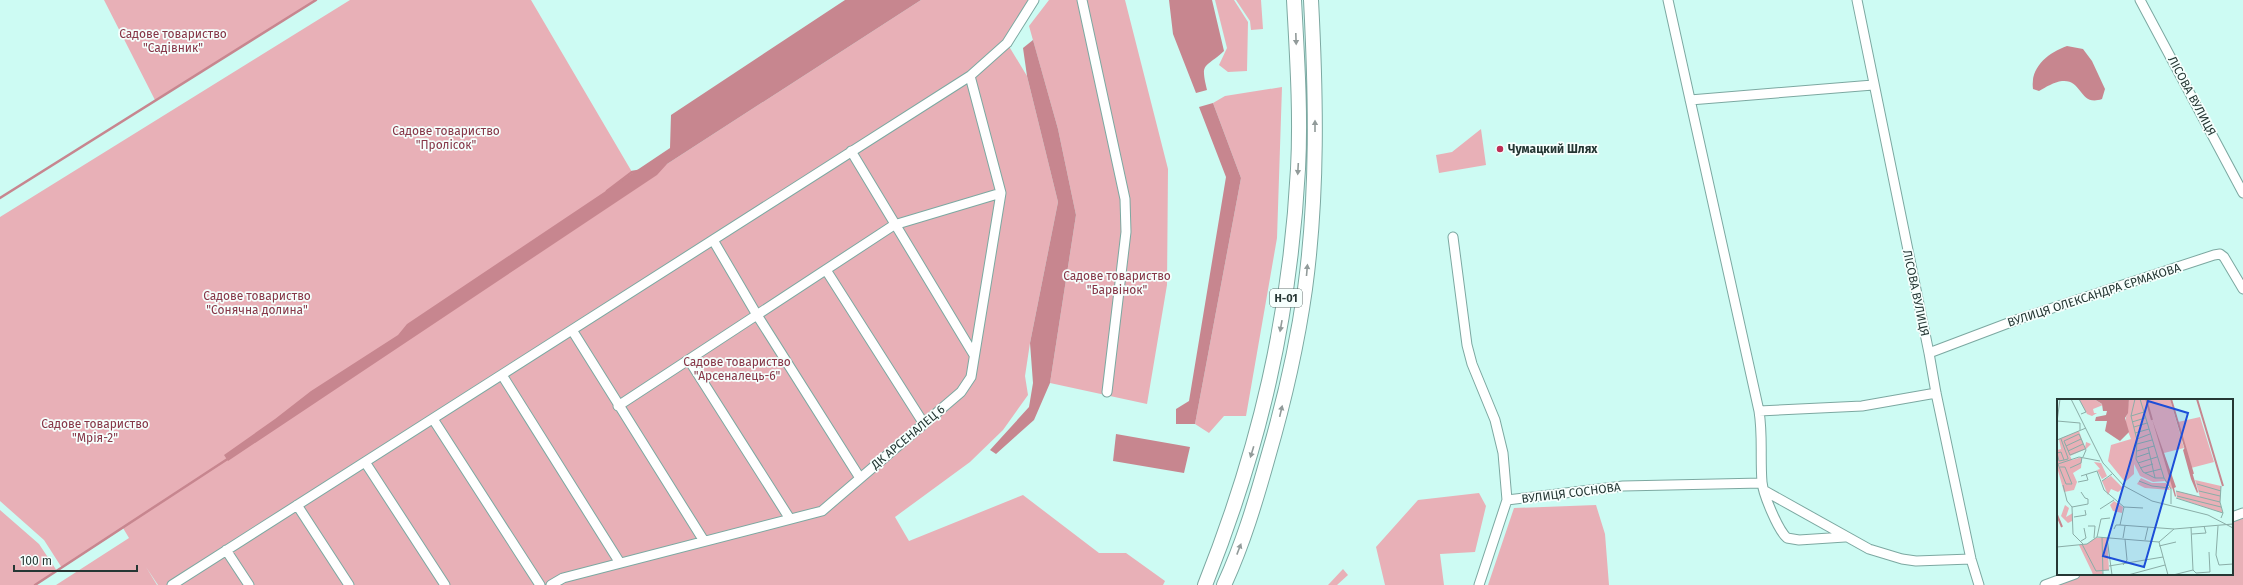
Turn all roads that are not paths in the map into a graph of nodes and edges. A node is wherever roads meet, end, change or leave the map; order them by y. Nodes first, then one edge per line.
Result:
1 (1034, 0) edge
2 (1082, 0) edge
3 (1294, 0) edge
4 (1311, 0) edge
5 (1668, 0) edge
6 (1857, 0) edge
7 (2140, 0) edge
8 (970, 76) junction
9 (1873, 85) junction
10 (1690, 100) junction
11 (851, 152) junction
12 (2243, 193) edge
13 (1001, 194) junction
14 (894, 225) junction
15 (1453, 237) dead end
16 (713, 240) junction
17 (826, 270) junction
18 (2243, 289) edge
19 (757, 315) junction
20 (572, 330) junction
21 (1929, 354) junction
22 (974, 355) junction
23 (689, 360) junction
24 (502, 375) junction
25 (1107, 392) dead end
26 (1936, 393) junction
27 (618, 406) junction
28 (1759, 411) junction
29 (433, 419) junction
30 (924, 424) junction
31 (365, 462) junction
32 (860, 478) junction
33 (1763, 487) junction
34 (1507, 500) junction
35 (297, 505) junction
36 (2243, 513) edge
37 (2233, 517) edge
38 (790, 519) junction
39 (1845, 537) junction
40 (704, 541) junction
41 (226, 550) junction
42 (1971, 559) junction
43 (620, 563) junction
44 (2072, 575) edge
45 (172, 585) edge
46 (249, 585) edge
47 (349, 585) edge
48 (445, 585) edge
49 (540, 585) edge
50 (551, 585) edge
51 (1205, 585) edge
52 (1224, 585) edge
53 (1479, 585) edge
54 (1979, 585) edge
55 (2045, 585) edge

1 - 8 street
2 - 25 street
3 -> 51 main road, Н-01
52 -> 4 main road, Н-01
5 - 10 street
6 - 9 street, ЛІСОВА ВУЛИЦЯ
7 - 12 street, ЛІСОВА ВУЛИЦЯ
8 - 11 street
8 - 13 street, ДК АРСЕНАЛЕЦ 6
9 - 10 street
9 - 21 street, ЛІСОВА ВУЛИЦЯ
10 - 28 street
11 - 14 street
11 - 16 street
13 - 14 street
13 - 22 street, ДК АРСЕНАЛЕЦ 6
14 - 17 street
14 - 22 street
15 - 34 street, ВУЛИЦЯ СОСНОВА
16 - 19 street
16 - 20 street
17 - 19 street
17 - 30 street
18 - 21 street, ВУЛИЦЯ ОЛЕКСАНДРА ЄРМАКОВА
19 - 23 street
19 - 32 street
20 - 24 street
20 - 27 street
21 - 26 street, ЛІСОВА ВУЛИЦЯ
22 - 30 street, ДК АРСЕНАЛЕЦ 6
23 - 27 street
23 - 38 street
24 - 29 street
24 - 43 street
26 - 28 street
26 - 42 street, ЛІСОВА ВУЛИЦЯ
27 - 40 street
28 - 33 street
29 - 31 street
29 - 49 street
30 - 32 street, ДК АРСЕНАЛЕЦ 6
31 - 35 street
31 - 48 street
32 - 38 street, ДК АРСЕНАЛЕЦ 6
33 - 34 street, ВУЛИЦЯ СОСНОВА
33 - 39 street
33 - 39 street
34 - 53 street
35 - 41 street
35 - 47 street
36 - 37 street
38 - 40 street, ДК АРСЕНАЛЕЦ 6
39 - 42 street
40 - 43 street, ДК АРСЕНАЛЕЦ 6
41 - 45 street
41 - 46 street
42 - 54 street, ЛІСОВА ВУЛИЦЯ
43 - 50 street, ДК АРСЕНАЛЕЦ 6
44 - 55 street

